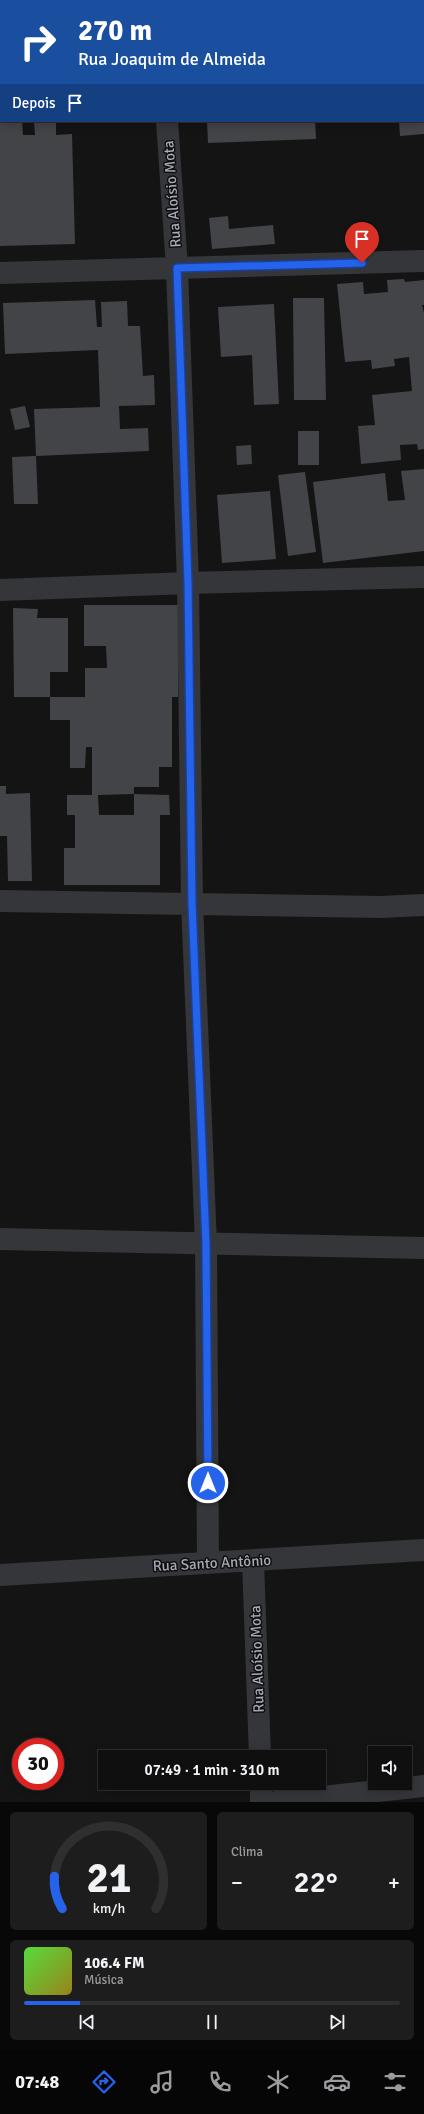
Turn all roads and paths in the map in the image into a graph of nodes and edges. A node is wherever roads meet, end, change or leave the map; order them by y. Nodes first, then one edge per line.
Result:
1 (167, 122) edge
2 (424, 261) edge
3 (177, 268) junction
4 (0, 273) edge
5 (424, 577) edge
6 (188, 583) junction
7 (0, 590) edge
8 (0, 901) edge
9 (192, 903) junction
10 (424, 905) edge
11 (0, 1239) edge
12 (206, 1244) junction
13 (424, 1248) edge
14 (424, 1550) edge
15 (253, 1561) junction
16 (208, 1563) junction
17 (0, 1575) edge
18 (260, 1750) edge
19 (424, 1786) edge
20 (261, 1790) edge
21 (261, 1802) edge
22 (276, 1802) edge

1 - 3 street, Rua Aloísio Mota
2 - 3 street
3 - 4 street
3 - 6 street, Rua Aloísio Mota
5 - 6 street
6 - 7 street
6 - 9 street, Rua Aloísio Mota
8 - 9 street
9 - 10 street
9 - 12 street, Rua Aloísio Mota
11 - 12 street
12 - 13 street
12 - 16 street, Rua Aloísio Mota
14 - 15 street, Rua Santo Antônio
15 - 16 street, Rua Santo Antônio
15 - 18 street, Rua Aloísio Mota
16 - 17 street, Rua Santo Antônio
19 - 22 street
20 - 21 street

